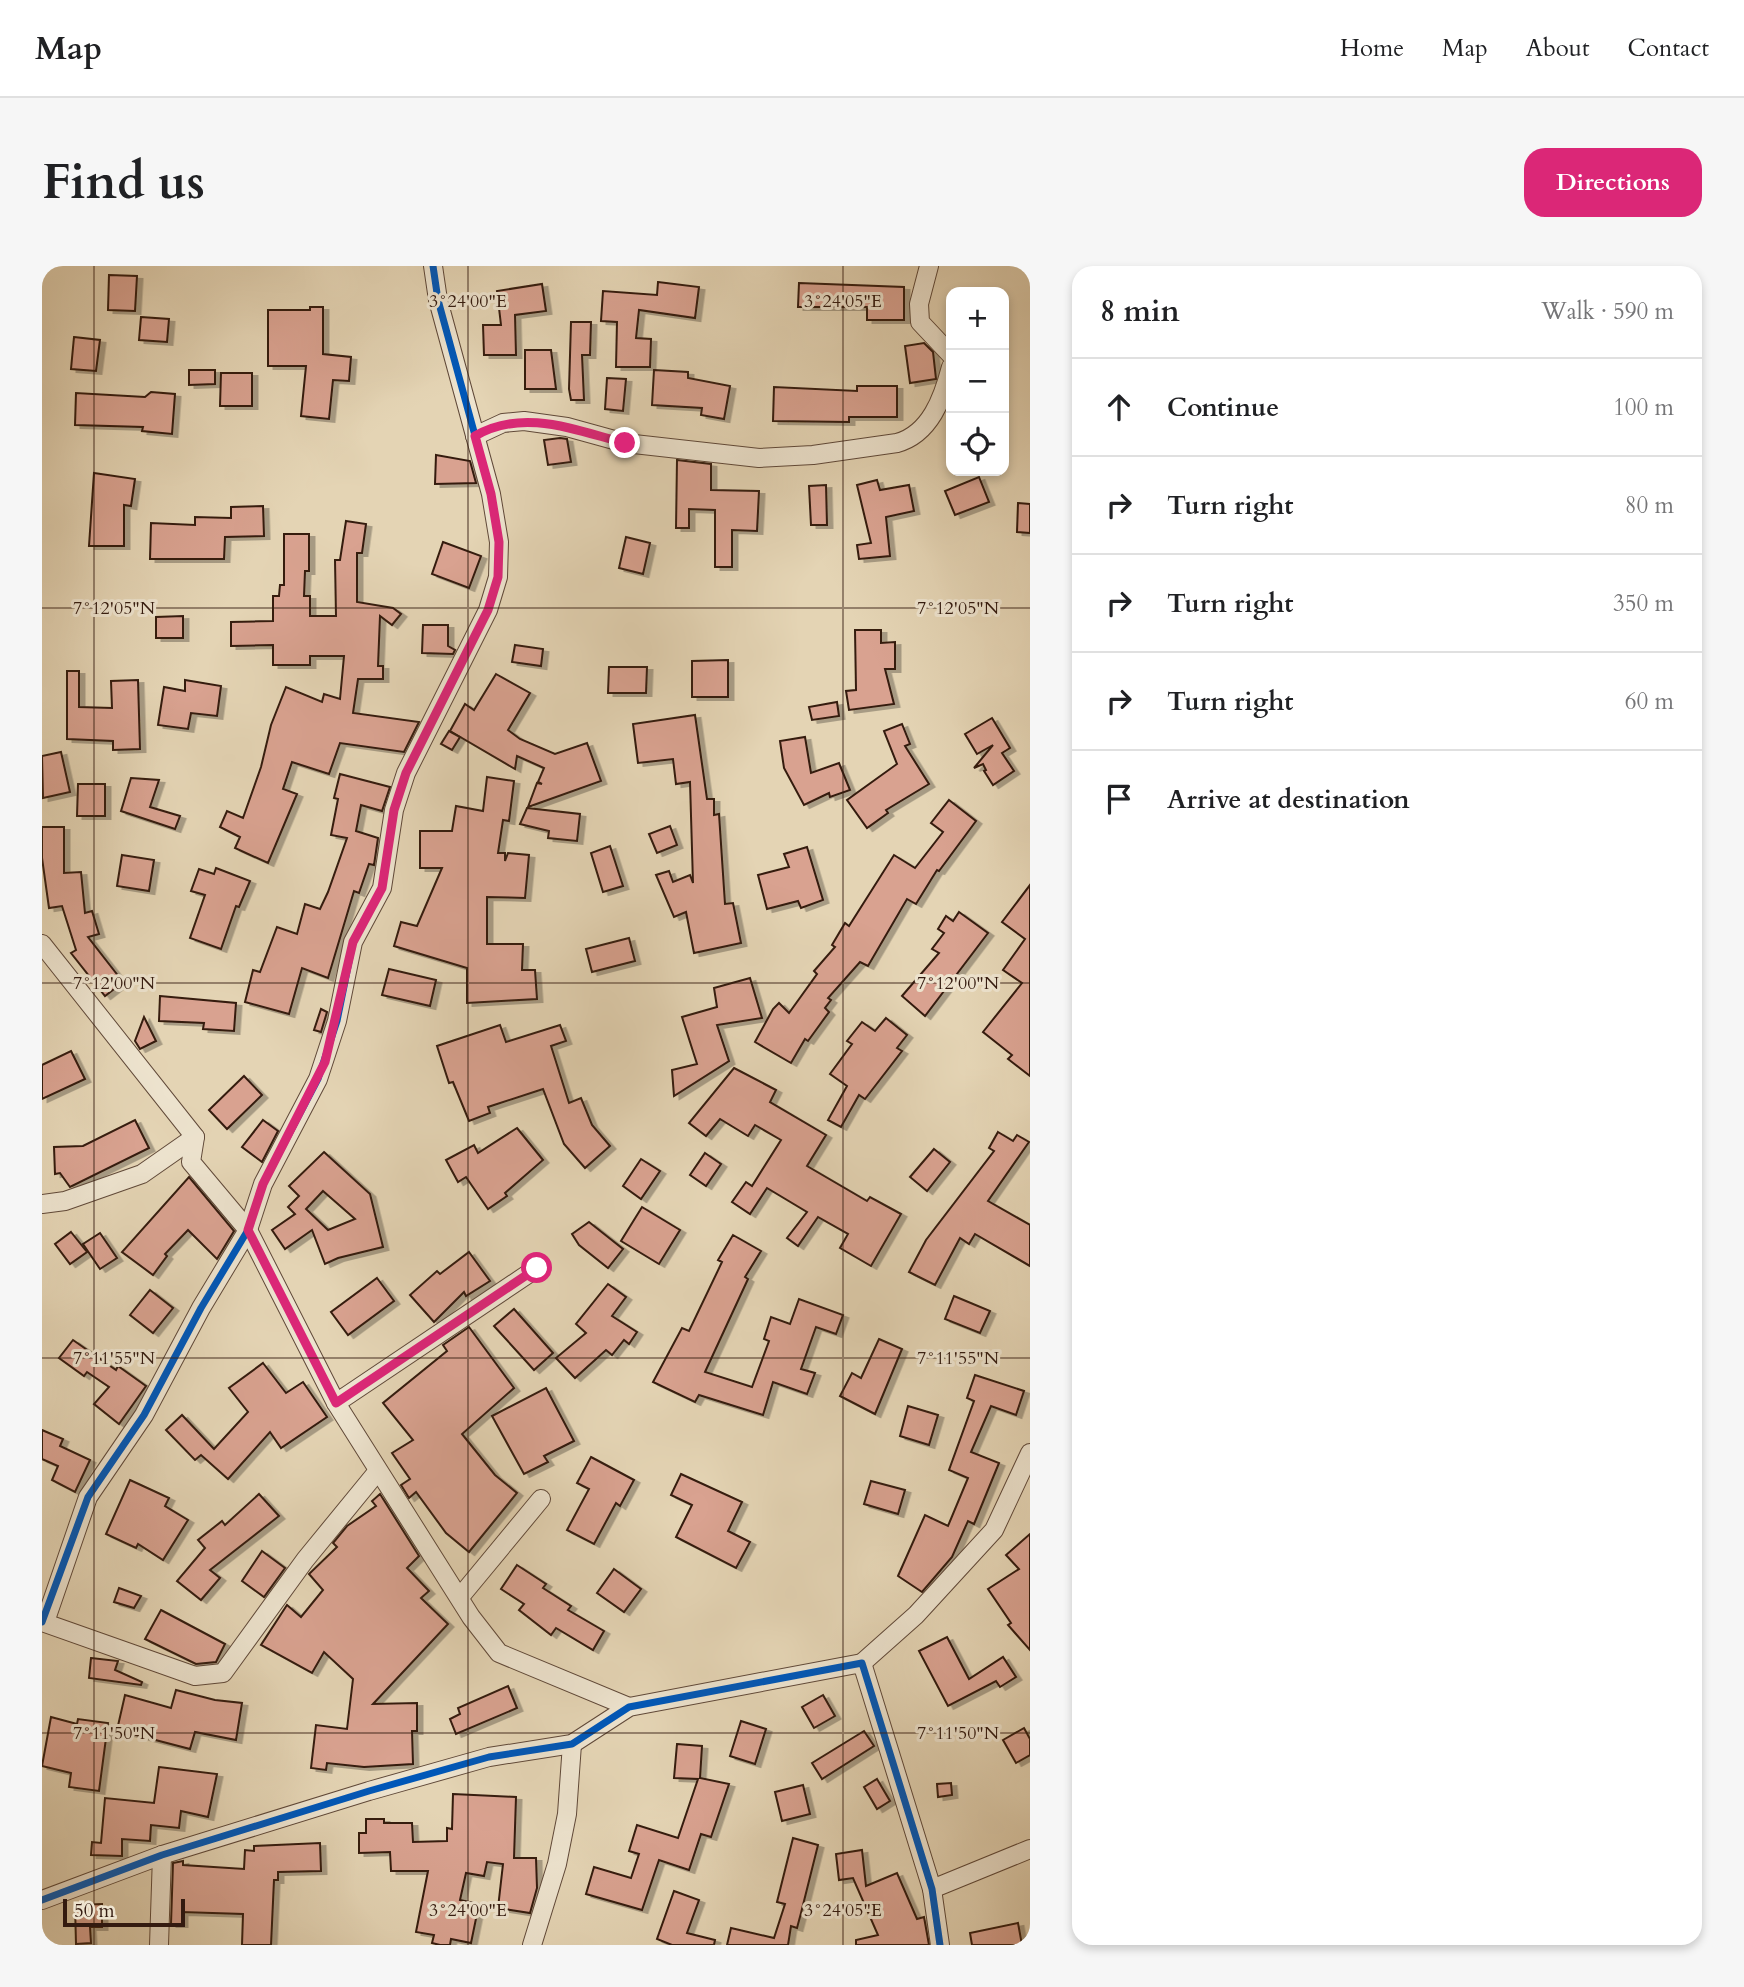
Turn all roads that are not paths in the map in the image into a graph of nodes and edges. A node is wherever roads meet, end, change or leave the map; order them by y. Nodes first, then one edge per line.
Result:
1 (433, 266) edge
2 (929, 266) edge
3 (946, 350) edge
4 (946, 387) edge
5 (475, 436) junction
6 (42, 944) edge
7 (195, 1137) junction
8 (42, 1204) edge
9 (248, 1230) junction
10 (537, 1268) dead end
11 (336, 1403) junction
12 (1030, 1453) edge
13 (377, 1472) junction
14 (541, 1499) dead end
15 (460, 1597) junction
16 (43, 1622) edge
17 (862, 1663) junction
18 (629, 1707) junction
19 (572, 1744) junction
20 (1030, 1849) edge
21 (162, 1855) junction
22 (932, 1889) junction
23 (42, 1900) edge
24 (159, 1945) edge
25 (532, 1945) edge
26 (940, 1945) edge

1 - 5 street
2 - 3 street
4 - 5 street
5 - 9 street
6 - 7 street
7 - 8 street
7 - 9 street
9 - 11 street
9 - 16 street
10 - 11 street
11 - 13 street
12 - 17 street
13 - 15 street
13 - 16 street
14 - 15 street
15 - 18 street
17 - 18 street
17 - 22 street
18 - 19 street
19 - 21 street
19 - 25 street
20 - 22 street
21 - 23 street
21 - 24 street
22 - 26 street

